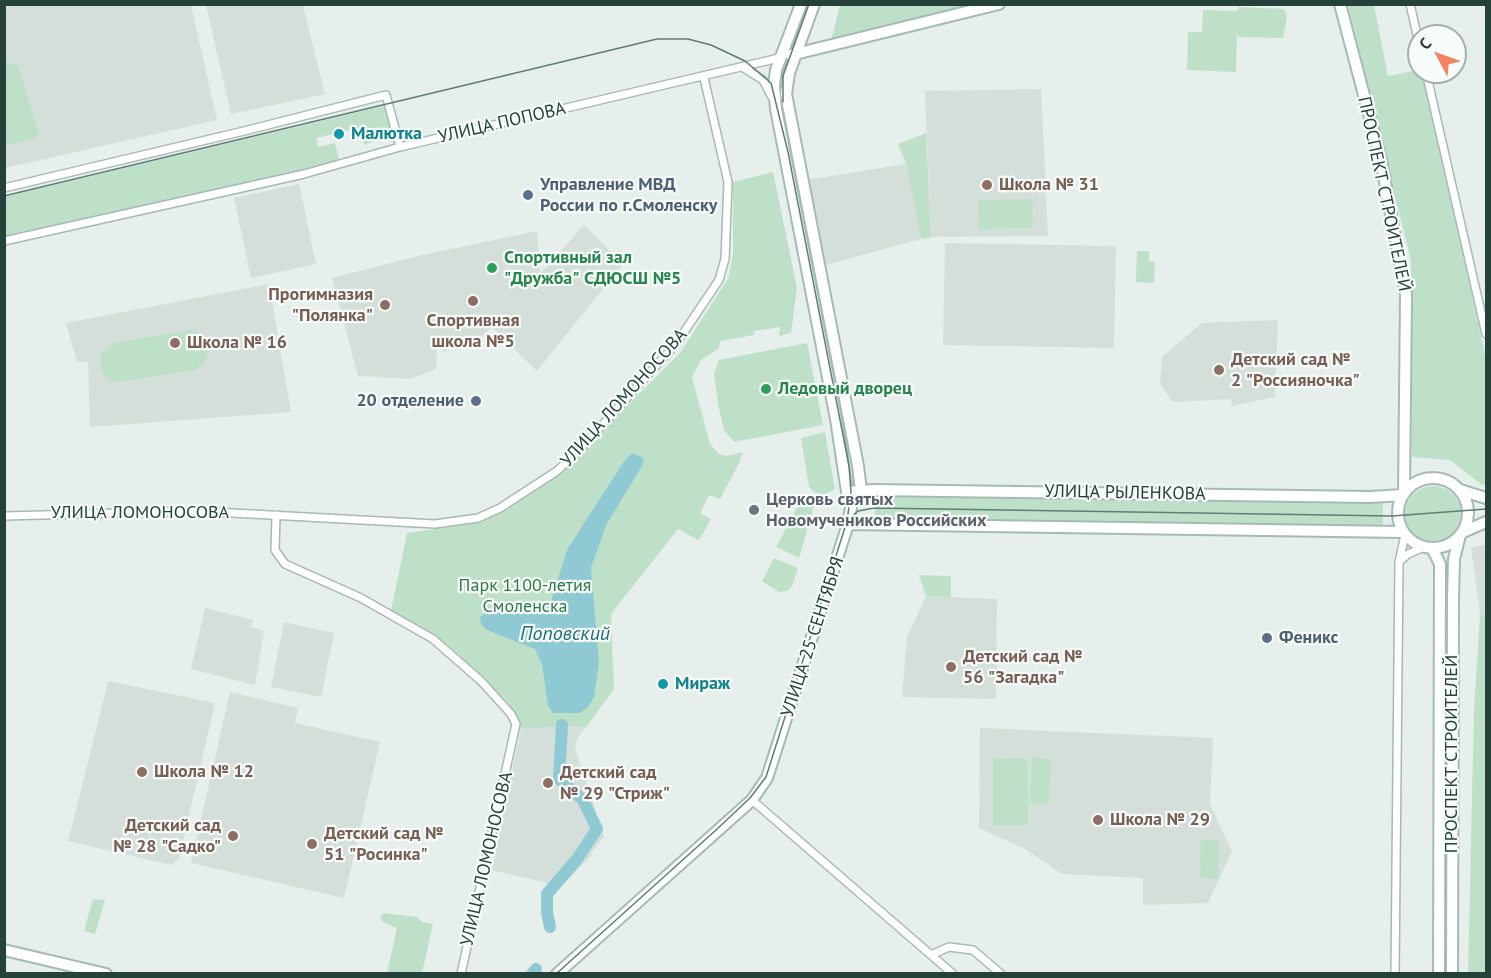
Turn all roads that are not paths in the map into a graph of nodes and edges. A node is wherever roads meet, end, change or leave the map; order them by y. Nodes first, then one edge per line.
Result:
1 (801, 4) edge
2 (814, 4) edge
3 (999, 4) edge
4 (1341, 4) edge
5 (1410, 4) edge
6 (1415, 24) edge
7 (796, 54) junction
8 (779, 58) junction
9 (744, 68) junction
10 (704, 78) junction
11 (1429, 84) edge
12 (776, 109) junction
13 (400, 147) junction
14 (4, 188) edge
15 (4, 241) edge
16 (1486, 334) edge
17 (1405, 460) junction
18 (1424, 479) junction
19 (1460, 490) junction
20 (861, 491) junction
21 (1403, 495) junction
22 (849, 497) junction
23 (1486, 498) edge
24 (276, 515) junction
25 (4, 516) edge
26 (1486, 522) edge
27 (848, 524) junction
28 (1404, 534) junction
29 (1461, 534) junction
30 (1428, 548) junction
31 (1399, 562) junction
32 (752, 800) junction
33 (4, 950) edge
34 (931, 955) junction
35 (106, 974) edge
36 (461, 974) edge
37 (557, 974) edge
38 (952, 974) edge
39 (1001, 974) edge
40 (1395, 974) edge
41 (1438, 974) edge
42 (1452, 974) edge

1 - 8 main road, УЛИЦА 25 СЕНТЯБРЯ
2 - 7 main road
3 - 7 main road, УЛИЦА ПОПОВА
4 - 17 main road, ПРОСПЕКТ СТРОИТЕЛЕЙ
5 - 6 street
7 - 8 main road, УЛИЦА ПОПОВА
7 - 20 main road
8 - 9 street, УЛИЦА ПОПОВА
8 - 12 main road, УЛИЦА 25 СЕНТЯБРЯ
9 - 10 street, УЛИЦА ПОПОВА
9 - 12 street
10 - 13 street, УЛИЦА ПОПОВА
10 - 24 street, УЛИЦА ЛОМОНОСОВА
11 - 16 street
12 - 22 main road, УЛИЦА 25 СЕНТЯБРЯ
13 - 14 street
13 - 15 street, УЛИЦА ПОПОВА
17 - 18 main road
17 - 21 main road, ПРОСПЕКТ СТРОИТЕЛЕЙ
18 - 19 main road
18 - 21 main road
19 - 23 main road
19 - 29 main road
20 - 21 main road, УЛИЦА РЫЛЕНКОВА
20 - 22 main road, УЛИЦА РЫЛЕНКОВА
21 - 28 main road
22 - 27 main road, УЛИЦА 25 СЕНТЯБРЯ
24 - 25 street, УЛИЦА ЛОМОНОСОВА
24 - 36 street, УЛИЦА ЛОМОНОСОВА
26 - 29 main road
27 - 28 main road, УЛИЦА РЫЛЕНКОВА
27 - 32 main road, УЛИЦА 25 СЕНТЯБРЯ
28 - 30 main road
28 - 31 street
29 - 30 main road
29 - 42 main road, ПРОСПЕКТ СТРОИТЕЛЕЙ
30 - 31 street
30 - 41 main road, ПРОСПЕКТ СТРОИТЕЛЕЙ
31 - 40 street
32 - 34 street
32 - 37 main road, УЛИЦА 25 СЕНТЯБРЯ
33 - 35 main road
34 - 38 street
34 - 39 street

